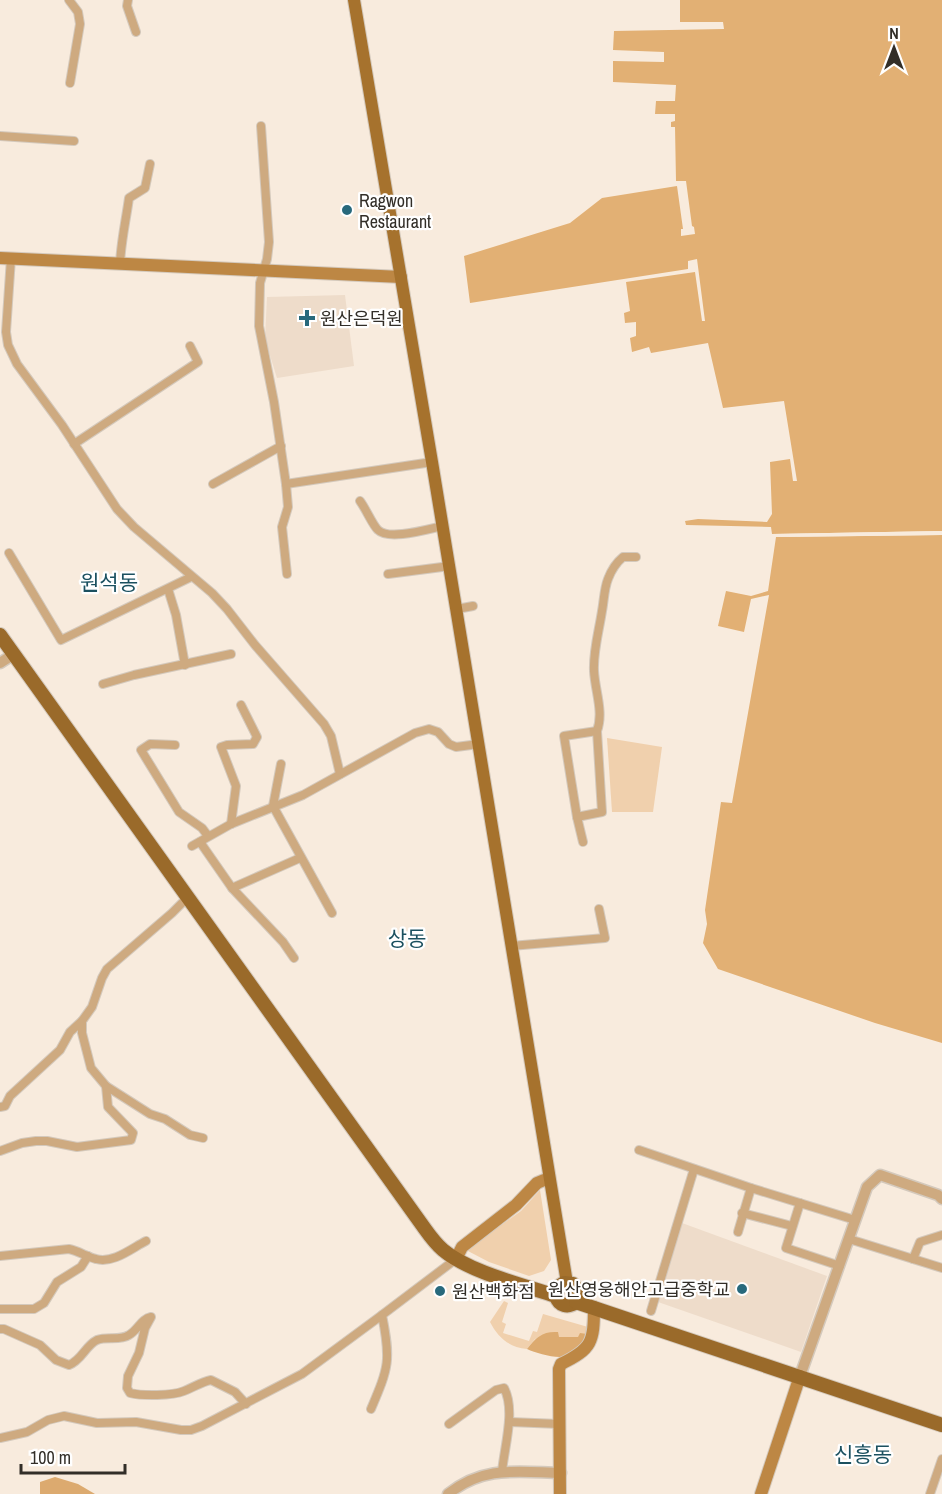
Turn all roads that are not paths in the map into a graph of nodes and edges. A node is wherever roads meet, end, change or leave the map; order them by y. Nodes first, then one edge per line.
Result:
1 (69, 0) edge
2 (128, 0) edge
3 (354, 0) edge
4 (136, 32) dead end
5 (70, 83) dead end
6 (261, 126) dead end
7 (0, 136) edge
8 (74, 141) dead end
9 (150, 164) dead end
10 (6, 258) edge
11 (120, 264) junction
12 (262, 271) junction
13 (401, 277) junction
14 (190, 346) dead end
15 (74, 444) junction
16 (281, 446) junction
17 (432, 462) junction
18 (213, 484) dead end
19 (286, 484) junction
20 (360, 501) dead end
21 (443, 526) junction
22 (9, 553) dead end
23 (636, 557) dead end
24 (450, 566) junction
25 (287, 574) dead end
26 (388, 574) dead end
27 (191, 576) junction
28 (168, 589) junction
29 (473, 606) dead end
30 (457, 609) junction
31 (0, 635) edge
32 (14, 654) junction
33 (231, 654) dead end
34 (0, 663) edge
35 (185, 665) junction
36 (103, 684) dead end
37 (241, 705) dead end
38 (597, 731) junction
39 (479, 744) junction
40 (175, 745) dead end
41 (281, 764) dead end
42 (340, 774) junction
43 (273, 806) junction
44 (577, 817) junction
45 (231, 824) junction
46 (208, 836) junction
47 (583, 842) dead end
48 (300, 858) junction
49 (232, 888) junction
50 (187, 898) junction
51 (599, 909) dead end
52 (333, 913) dead end
53 (511, 946) junction
54 (294, 958) dead end
55 (82, 1021) junction
56 (106, 1086) junction
57 (0, 1107) edge
58 (203, 1138) dead end
59 (639, 1150) dead end
60 (0, 1152) edge
61 (694, 1169) junction
62 (549, 1178) junction
63 (751, 1188) junction
64 (942, 1199) edge
65 (800, 1203) junction
66 (742, 1213) junction
67 (855, 1220) junction
68 (792, 1226) junction
69 (738, 1232) dead end
70 (942, 1235) edge
71 (849, 1239) junction
72 (146, 1240) dead end
73 (0, 1256) edge
74 (88, 1256) junction
75 (456, 1259) junction
76 (913, 1259) junction
77 (840, 1266) junction
78 (942, 1268) edge
79 (567, 1282) junction
80 (556, 1296) junction
81 (576, 1302) junction
82 (594, 1307) junction
83 (0, 1309) edge
84 (651, 1311) dead end
85 (382, 1315) junction
86 (0, 1329) edge
87 (800, 1376) junction
88 (246, 1404) junction
89 (371, 1409) dead end
90 (510, 1422) junction
91 (449, 1424) dead end
92 (559, 1424) junction
93 (942, 1425) edge
94 (0, 1438) edge
95 (942, 1459) edge
96 (502, 1472) junction
97 (561, 1473) junction
98 (448, 1494) edge
99 (560, 1494) edge
100 (761, 1494) edge
101 (930, 1494) edge

1 - 5 street
2 - 4 street
3 - 13 main road
6 - 12 street
7 - 8 street
9 - 11 street
10 - 11 main road
10 - 15 street
11 - 12 main road
12 - 13 main road
12 - 16 street
13 - 17 main road
14 - 15 street
15 - 27 street
16 - 18 street
16 - 19 street
17 - 19 street
17 - 21 main road
19 - 25 street
20 - 21 street
21 - 24 main road
22 - 28 street
23 - 38 street
24 - 26 street
24 - 30 main road
27 - 28 street
27 - 42 street
28 - 35 street
29 - 30 street
30 - 39 main road
31 - 32 highway
32 - 34 street
32 - 50 highway
33 - 35 street
35 - 36 street
37 - 45 street
38 - 44 street
38 - 44 street
39 - 42 street
39 - 53 main road
40 - 46 street
41 - 43 street
42 - 43 street
43 - 45 street
43 - 48 street
44 - 47 street
45 - 46 street
46 - 49 street
48 - 49 street
48 - 52 street
49 - 54 street
50 - 55 street
50 - 75 highway
51 - 53 street
53 - 62 main road
55 - 56 street
55 - 57 street
56 - 58 street
56 - 60 street
59 - 61 street
61 - 63 street
61 - 84 street
62 - 75 main road
62 - 79 main road
63 - 65 street
63 - 66 street
64 - 67 street
65 - 67 street
65 - 68 street
66 - 68 street
66 - 69 street
67 - 71 street
68 - 77 street
70 - 76 street
71 - 76 street
71 - 77 street
72 - 74 street
73 - 74 street
74 - 83 street
75 - 80 highway
75 - 85 street
76 - 78 street
77 - 87 street
79 - 80 highway
79 - 81 highway
80 - 81 highway
81 - 82 highway
82 - 87 highway
82 - 92 main road
85 - 88 street
85 - 89 street
86 - 88 street
87 - 93 highway
87 - 100 main road
88 - 94 street
90 - 91 street
90 - 92 street
90 - 96 street
92 - 97 main road
95 - 101 street
96 - 97 street
96 - 98 street
97 - 99 main road

